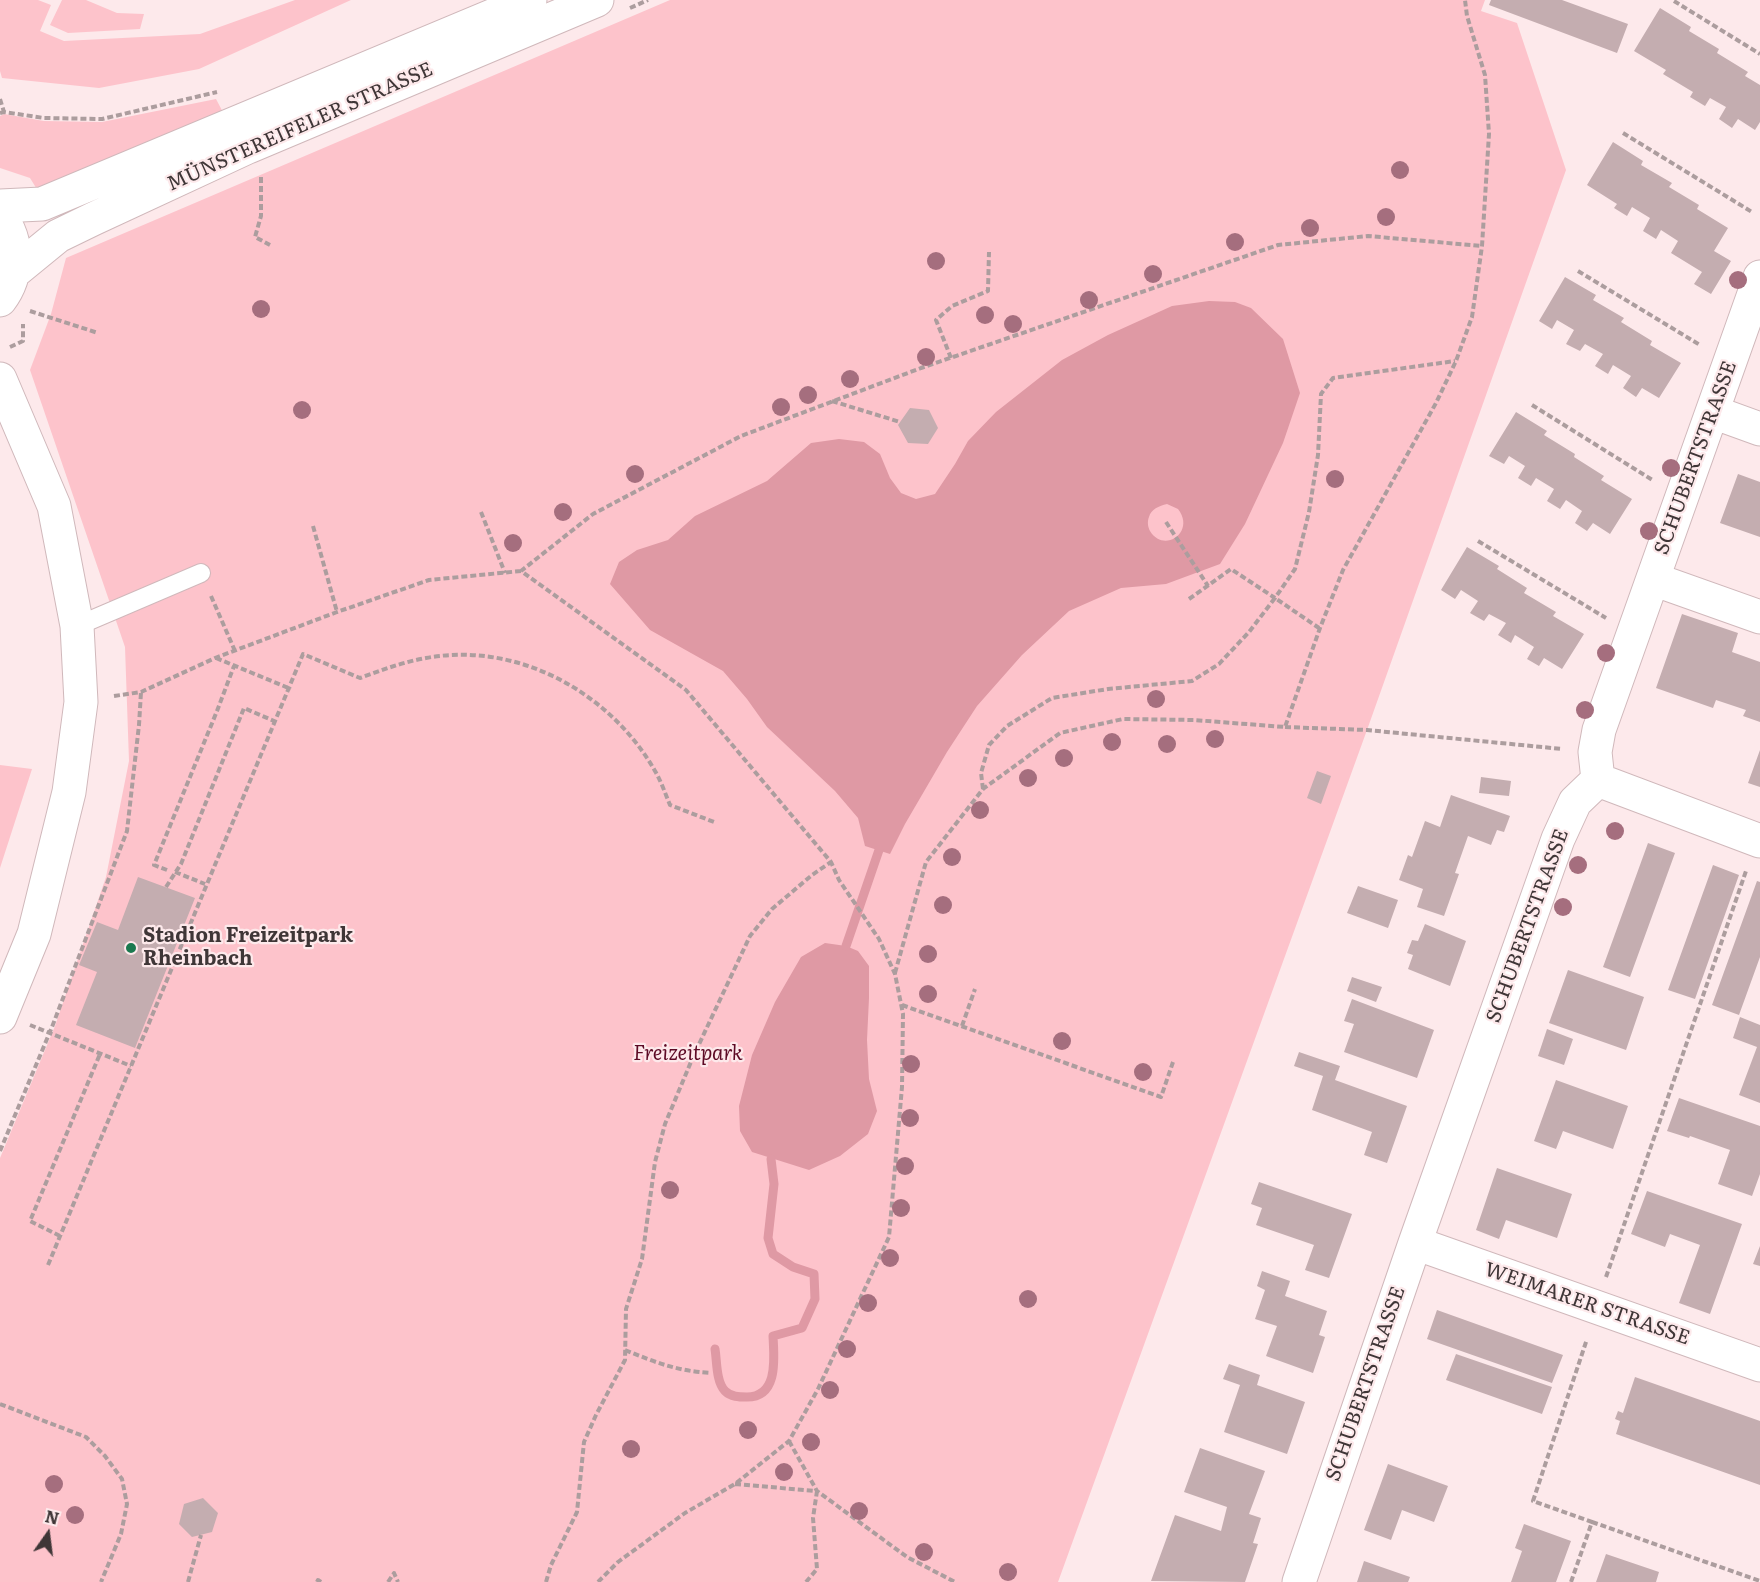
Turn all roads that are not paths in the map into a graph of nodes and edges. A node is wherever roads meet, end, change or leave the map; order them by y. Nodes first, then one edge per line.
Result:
1 (530, 0) edge
2 (597, 0) edge
3 (0, 206) edge
4 (0, 216) edge
5 (1760, 277) edge
6 (12, 294) edge
7 (0, 379) edge
8 (1713, 412) junction
9 (1760, 429) edge
10 (201, 573) road end
11 (1653, 579) junction
12 (1760, 617) edge
13 (77, 626) junction
14 (1597, 766) junction
15 (1759, 841) edge
16 (0, 1017) edge
17 (1415, 1243) junction
18 (1760, 1365) edge
19 (1299, 1582) edge

1 - 3 street, MÜNSTEREIFELER STRASSE
2 - 6 street, MÜNSTEREIFELER STRASSE
4 - 6 street
5 - 8 street, SCHUBERTSTRASSE
7 - 13 street
8 - 9 street
8 - 11 street, SCHUBERTSTRASSE
10 - 13 lane
11 - 12 street
11 - 14 street, SCHUBERTSTRASSE
13 - 16 street
14 - 15 street
14 - 17 street, SCHUBERTSTRASSE
17 - 18 street, WEIMARER STRASSE
17 - 19 street, SCHUBERTSTRASSE

